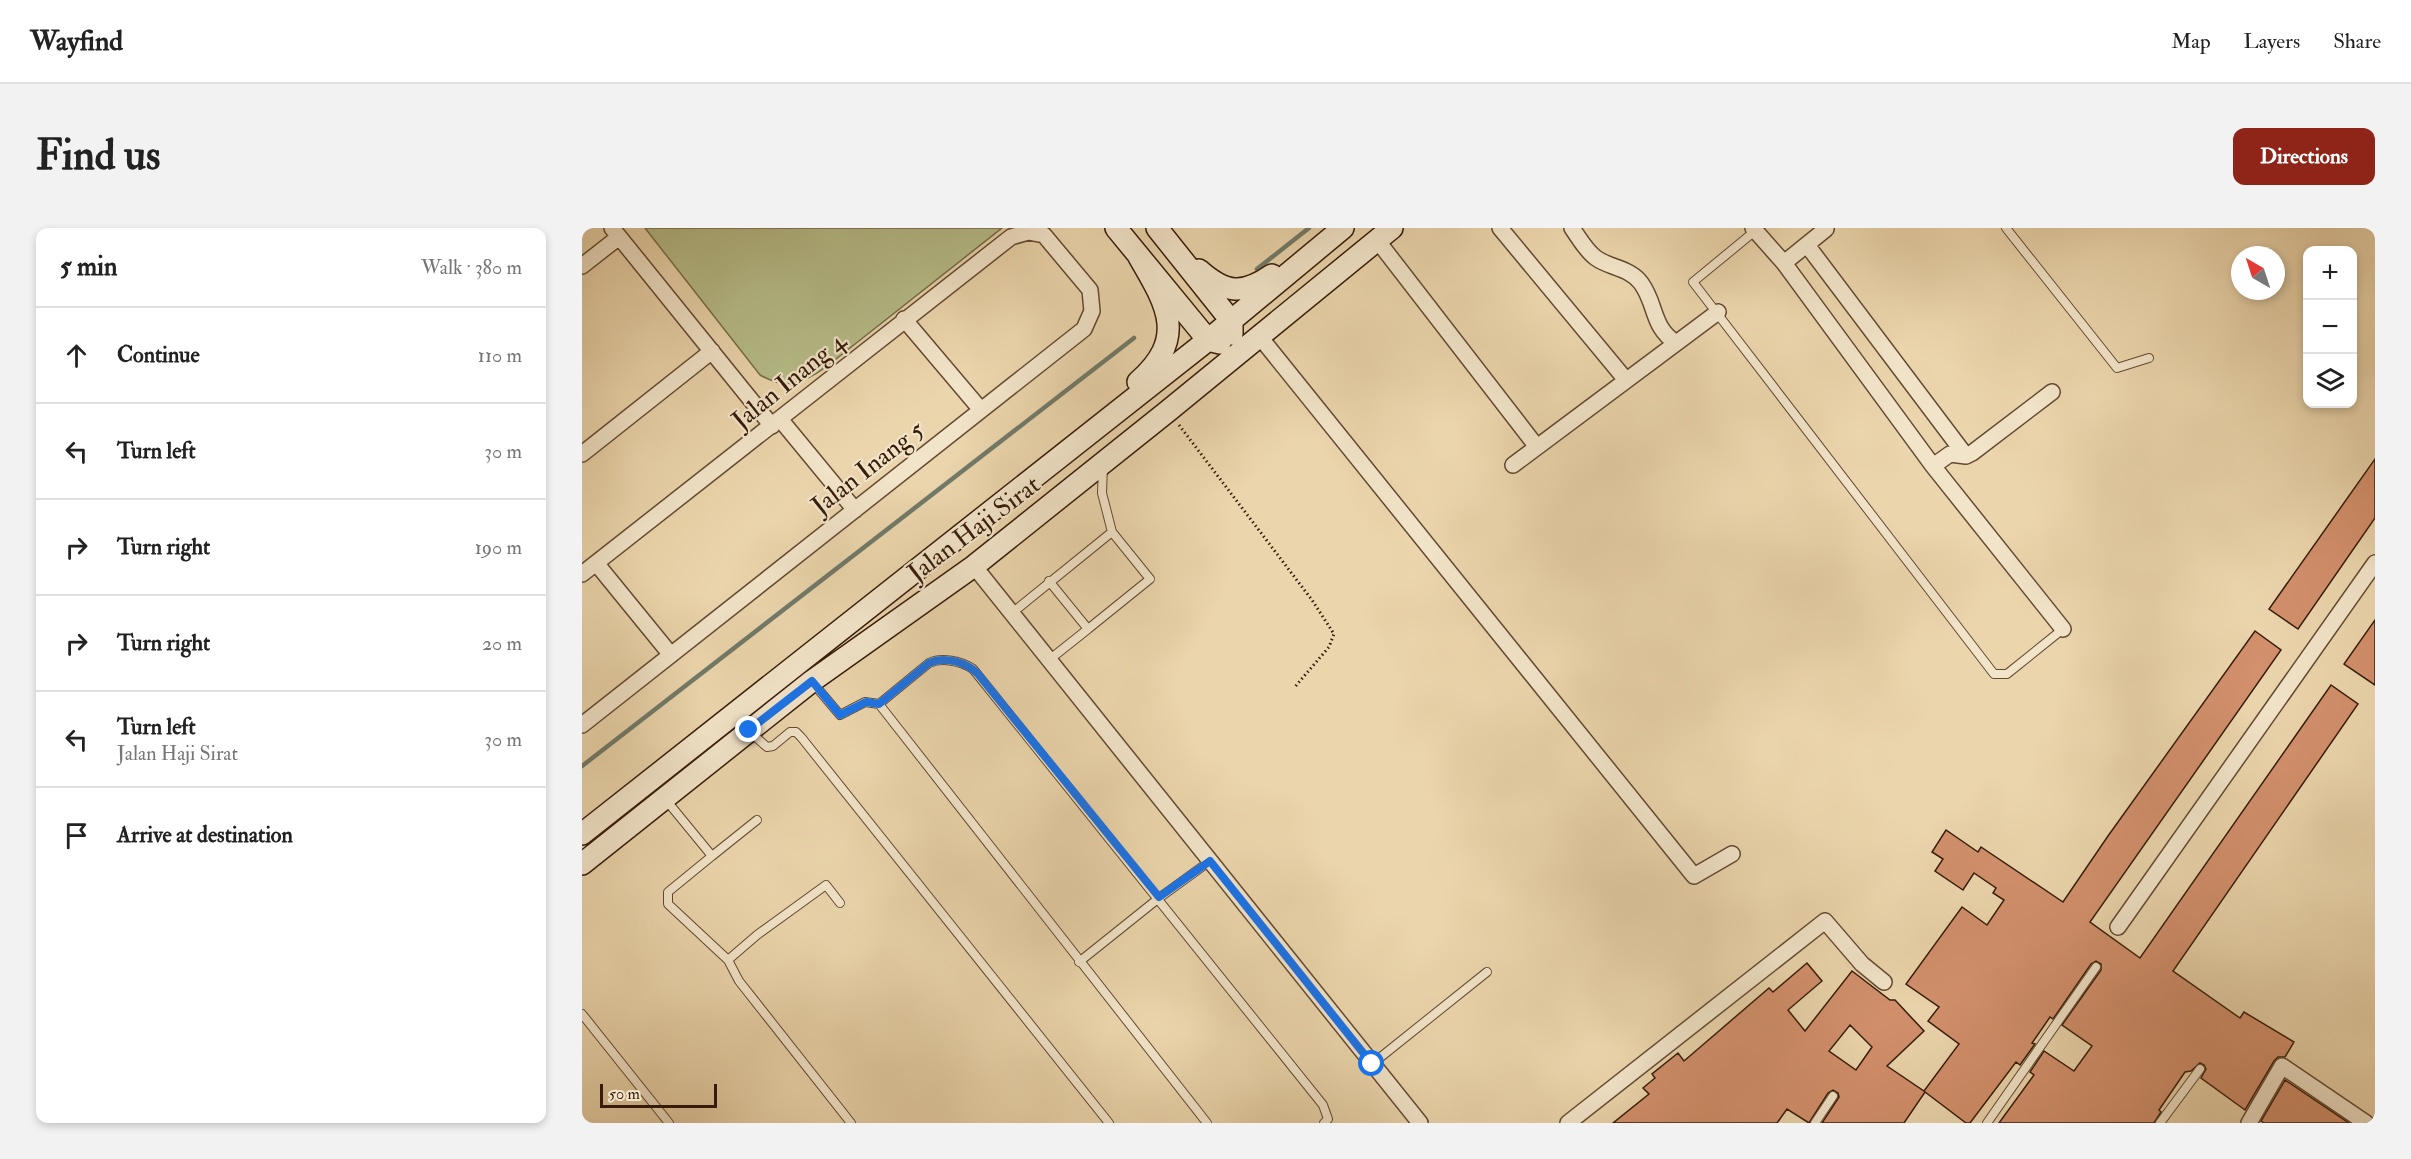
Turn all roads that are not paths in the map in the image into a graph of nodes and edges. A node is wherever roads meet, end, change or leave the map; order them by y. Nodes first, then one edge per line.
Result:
1 (1116, 228) edge
2 (1157, 228) edge
3 (1342, 228) edge
4 (1500, 228) edge
5 (1572, 228) edge
6 (1826, 228) edge
7 (2006, 228) edge
8 (1754, 229) edge
9 (616, 232) edge
10 (1028, 232) joint
11 (1383, 232) edge
12 (1807, 244) junction
13 (1174, 248) junction
14 (1139, 257) junction
15 (1784, 263) junction
16 (582, 266) edge
17 (1718, 312) junction
18 (904, 319) junction
19 (1223, 334) junction
20 (1260, 337) junction
21 (1676, 343) junction
22 (712, 351) junction
23 (2149, 358) dead end
24 (1626, 380) junction
25 (2052, 392) dead end
26 (981, 410) junction
27 (1168, 411) junction
28 (776, 423) junction
29 (1537, 447) junction
30 (582, 454) edge
31 (1966, 456) junction
32 (1104, 463) junction
33 (1513, 465) dead end
34 (1933, 466) junction
35 (855, 510) junction
36 (1112, 532) junction
37 (596, 563) junction
38 (2375, 563) edge
39 (974, 566) junction
40 (582, 574) edge
41 (1049, 581) junction
42 (900, 584) junction
43 (1011, 613) junction
44 (1088, 629) junction
45 (2062, 629) joint
46 (671, 655) junction
47 (1049, 660) junction
48 (812, 681) junction
49 (879, 704) junction
50 (582, 725) edge
51 (749, 730) junction
52 (665, 799) junction
53 (757, 820) dead end
54 (582, 834) edge
55 (1732, 854) dead end
56 (712, 856) junction
57 (1210, 861) junction
58 (582, 864) edge
59 (1159, 897) junction
60 (840, 903) dead end
61 (2118, 927) dead end
62 (728, 960) junction
63 (1079, 962) junction
64 (2096, 967) dead end
65 (1486, 972) dead end
66 (1884, 982) dead end
67 (582, 1014) edge
68 (1372, 1064) junction
69 (2200, 1069) dead end
70 (1833, 1096) dead end
71 (669, 1123) edge
72 (851, 1123) edge
73 (1109, 1123) edge
74 (1207, 1123) edge
75 (1324, 1123) edge
76 (1420, 1123) edge
77 (1568, 1123) edge
78 (1815, 1123) edge
79 (1987, 1123) edge
80 (2160, 1123) edge
81 (2248, 1123) edge
82 (2366, 1123) edge

1 - 14 main road
2 - 13 main road
3 - 13 main road
3 - 19 main road, Jalan Haji Sirat
4 - 24 street
5 - 21 street
6 - 12 street
7 - 23 lane
8 - 15 street
8 - 17 lane
9 - 16 street
9 - 22 street
10 - 18 street, Jalan Inang 4
10 - 26 street, Jalan Inang 5
11 - 19 main road
11 - 20 main road, Jalan Haji Sirat
11 - 29 street
12 - 15 street
12 - 31 street
13 - 19 main road
14 - 19 main road
14 - 42 main road
15 - 34 street
17 - 21 street
17 - 45 lane
18 - 26 street
18 - 28 street, Jalan Inang 4
19 - 27 main road
19 - 42 main road, Jalan Haji Sirat
20 - 27 main road, Jalan Haji Sirat
20 - 55 street
21 - 24 street
22 - 28 street
22 - 30 street
24 - 29 street
25 - 31 street
26 - 35 street, Jalan Inang 5
27 - 32 main road, Jalan Haji Sirat
28 - 35 street
28 - 37 street, Jalan Inang 4
29 - 33 street
31 - 34 street
32 - 36 lane
32 - 39 main road, Jalan Haji Sirat
34 - 45 street
35 - 46 street, Jalan Inang 5
36 - 41 lane
36 - 44 lane
37 - 40 street, Jalan Inang 4
37 - 46 street
38 - 61 street
39 - 43 street
39 - 48 main road, Jalan Haji Sirat
41 - 43 lane
41 - 44 lane
42 - 54 main road, Jalan Haji Sirat
43 - 47 street
44 - 47 lane
46 - 50 street, Jalan Inang 5
47 - 57 street
48 - 49 lane
48 - 51 main road, Jalan Haji Sirat
49 - 59 lane
49 - 63 lane
51 - 52 main road, Jalan Haji Sirat
51 - 73 lane
52 - 56 lane
52 - 58 main road, Jalan Haji Sirat
53 - 56 lane
56 - 62 lane
57 - 59 lane
57 - 68 street
59 - 63 lane
59 - 75 lane
60 - 62 lane
62 - 72 lane
63 - 74 lane
64 - 79 lane
65 - 68 lane
66 - 77 street
67 - 71 lane
68 - 76 street
69 - 80 lane
70 - 78 lane
81 - 82 street

